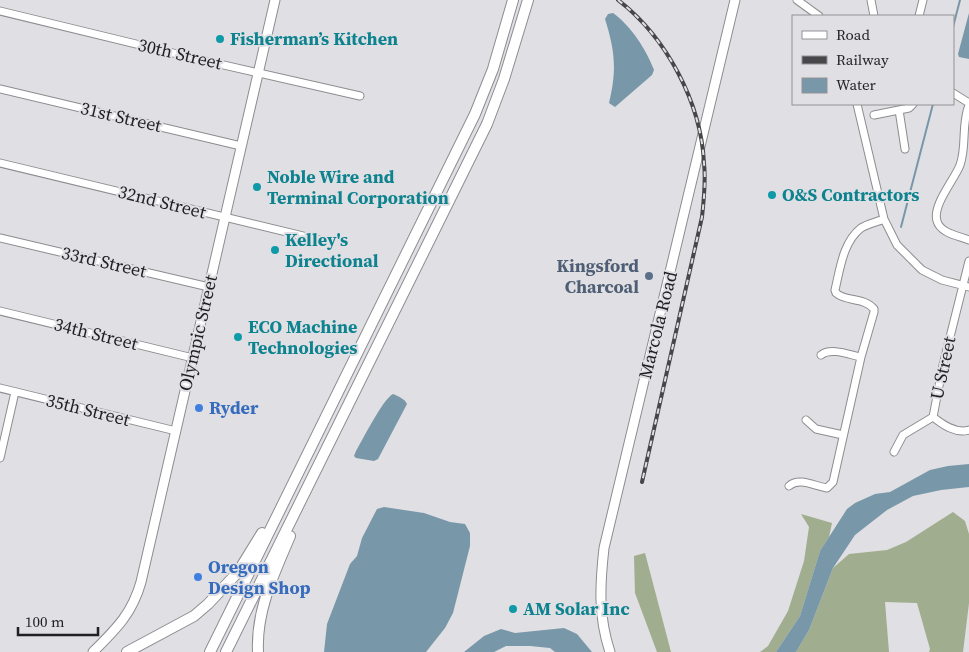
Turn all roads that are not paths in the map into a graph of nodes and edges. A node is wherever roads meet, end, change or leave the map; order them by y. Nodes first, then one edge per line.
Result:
1 (275, 0) edge
2 (513, 0) edge
3 (528, 0) edge
4 (735, 0) edge
5 (797, 0) edge
6 (870, 0) edge
7 (923, 0) edge
8 (0, 11) edge
9 (818, 15) edge
10 (874, 15) edge
11 (919, 15) edge
12 (258, 72) junction
13 (0, 88) edge
14 (954, 94) edge
15 (360, 96) dead end
16 (969, 104) edge
17 (857, 105) edge
18 (911, 105) edge
19 (899, 110) junction
20 (874, 115) dead end
21 (241, 146) junction
22 (905, 149) dead end
23 (0, 163) edge
24 (225, 217) junction
25 (884, 219) junction
26 (0, 238) edge
27 (969, 240) edge
28 (324, 241) dead end
29 (969, 261) edge
30 (966, 286) edge
31 (209, 287) junction
32 (0, 311) edge
33 (821, 355) dead end
34 (192, 358) junction
35 (862, 358) junction
36 (0, 388) edge
37 (15, 392) junction
38 (933, 417) junction
39 (806, 420) dead end
40 (969, 430) edge
41 (176, 431) junction
42 (843, 435) junction
43 (894, 452) dead end
44 (0, 458) edge
45 (320, 462) junction
46 (298, 474) junction
47 (789, 486) dead end
48 (93, 652) edge
49 (127, 652) edge
50 (210, 652) edge
51 (226, 652) edge
52 (258, 652) edge
53 (610, 652) edge

1 - 12 main road, Olympic Street
2 - 46 highway
3 - 45 highway
4 - 53 main road, Marcola Road
5 - 9 street
6 - 10 street
7 - 11 street
8 - 12 street, 30th Street
12 - 15 street, 30th Street
12 - 21 main road, Olympic Street
13 - 21 street, 31st Street
14 - 16 street
16 - 27 street
17 - 25 street
18 - 19 street
19 - 20 street
19 - 22 street
21 - 24 main road, Olympic Street
23 - 24 street, 32nd Street
24 - 28 street, 32nd Street
24 - 31 main road, Olympic Street
25 - 30 street
25 - 35 street
26 - 31 street, 33rd Street
29 - 30 street, U Street
30 - 38 street, U Street
31 - 34 main road, Olympic Street
32 - 34 street, 34th Street
33 - 35 street
34 - 41 main road, Olympic Street
35 - 42 street
36 - 37 street, 35th Street
37 - 41 street, 35th Street
37 - 44 street
38 - 40 street
38 - 43 street
39 - 42 street
41 - 48 main road, Olympic Street
42 - 47 street
45 - 51 highway
45 - 52 highway
46 - 49 highway
46 - 50 highway

